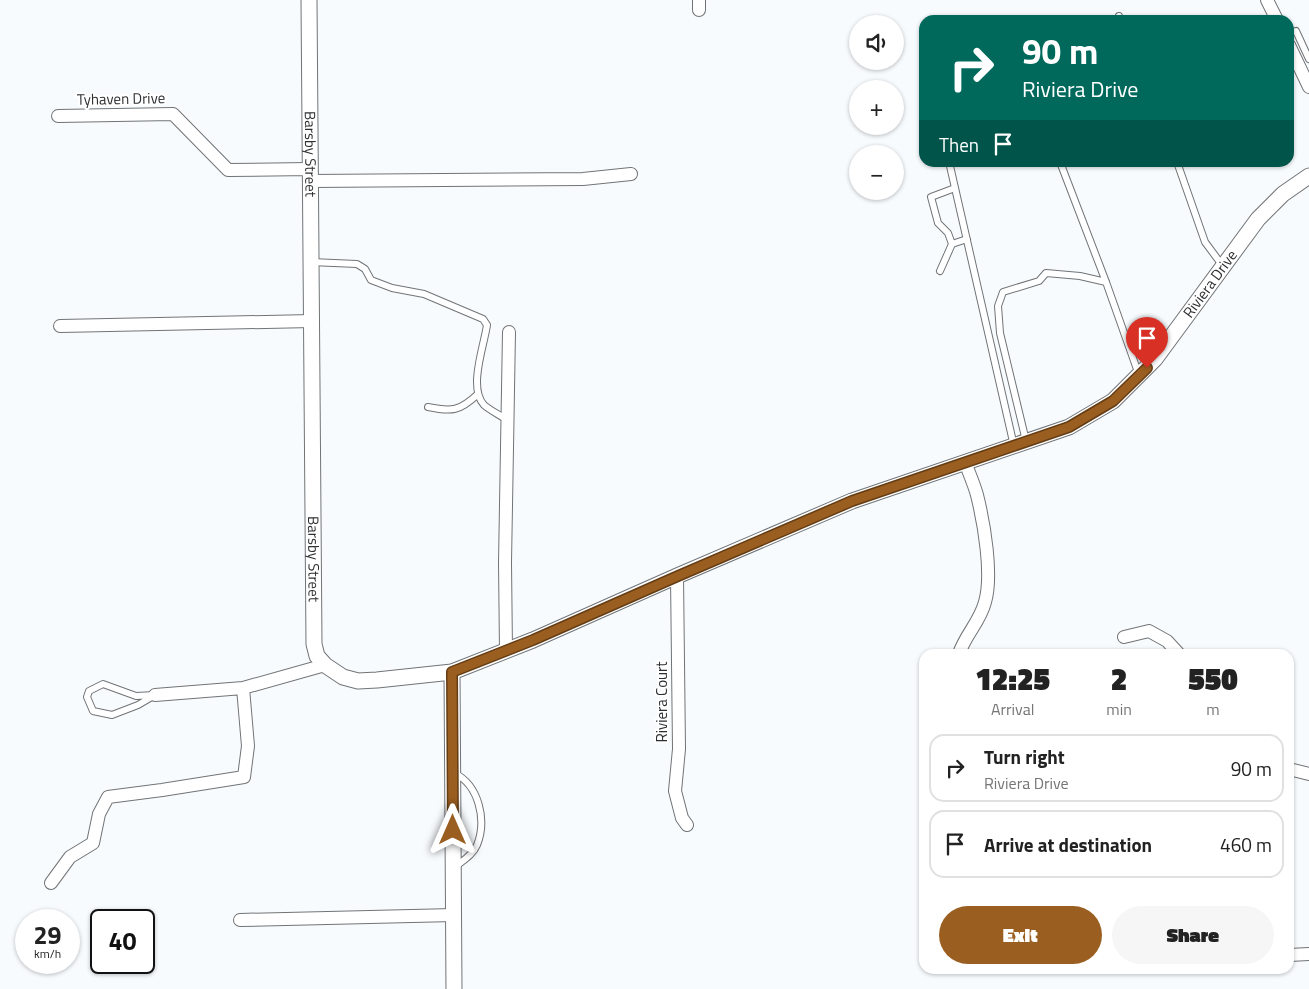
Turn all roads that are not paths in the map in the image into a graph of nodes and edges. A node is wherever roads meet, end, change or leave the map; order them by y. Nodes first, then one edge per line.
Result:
1 (309, 0) edge
2 (1267, 0) edge
3 (1274, 15) edge
4 (1296, 31) dead end
5 (1294, 56) edge
6 (1309, 59) edge
7 (1309, 87) edge
8 (58, 116) dead end
9 (950, 167) edge
10 (1062, 167) edge
11 (1179, 167) edge
12 (631, 174) dead end
13 (310, 175) junction
14 (1309, 176) edge
15 (955, 188) junction
16 (967, 239) junction
17 (952, 244) junction
18 (311, 262) junction
19 (1223, 266) junction
20 (940, 271) dead end
21 (1106, 282) junction
22 (312, 321) junction
23 (60, 326) dead end
24 (509, 332) dead end
25 (1139, 376) junction
26 (478, 394) junction
27 (428, 408) dead end
28 (508, 421) junction
29 (1020, 444) junction
30 (965, 462) junction
31 (678, 576) junction
32 (1124, 637) dead end
33 (960, 649) edge
34 (1174, 649) edge
35 (506, 651) junction
36 (325, 665) junction
37 (452, 672) junction
38 (243, 688) junction
39 (154, 696) junction
40 (1294, 770) edge
41 (453, 772) junction
42 (1309, 774) edge
43 (687, 825) dead end
44 (454, 868) junction
45 (51, 882) dead end
46 (454, 915) junction
47 (240, 920) dead end
48 (1309, 954) edge
49 (1294, 955) edge
50 (454, 989) edge

1 - 13 street, Barsby Street
2 - 3 street
4 - 6 lane
5 - 7 street
8 - 13 street, Tyhaven Drive
9 - 15 lane
10 - 21 lane
11 - 19 lane
12 - 13 street, Tyhaven Drive
13 - 18 street, Barsby Street
14 - 19 street, Riviera Drive
15 - 16 lane
15 - 17 lane
16 - 17 lane
16 - 29 lane
17 - 20 lane
18 - 22 street, Barsby Street
18 - 26 lane
19 - 25 street, Riviera Drive
21 - 25 lane
21 - 29 lane
22 - 23 street
22 - 36 street, Barsby Street
24 - 28 street
25 - 29 street, Riviera Drive
26 - 27 lane
26 - 28 lane
28 - 35 street
29 - 30 street, Riviera Drive
30 - 31 street, Riviera Drive
30 - 33 street
31 - 35 street, Riviera Drive
31 - 43 street, Riviera Court
32 - 34 street
35 - 37 street, Riviera Drive
36 - 37 street
36 - 38 street
37 - 41 street
38 - 39 street
38 - 45 street
39 - 39 lane
40 - 42 street
41 - 44 street
41 - 44 lane
44 - 46 street
46 - 47 street
46 - 50 street
48 - 49 street

